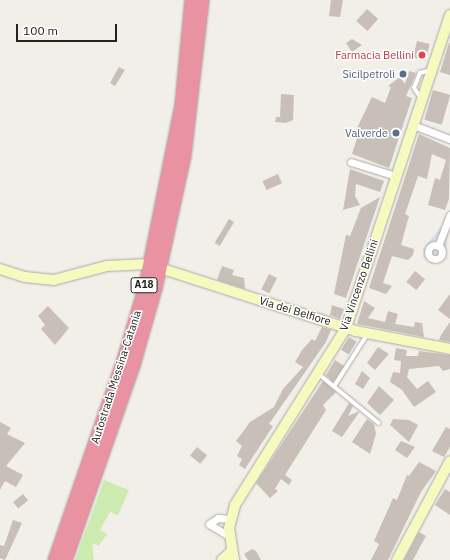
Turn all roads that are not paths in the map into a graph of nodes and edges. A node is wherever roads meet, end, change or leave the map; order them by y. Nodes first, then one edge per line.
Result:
1 (191, 0) edge
2 (202, 0) edge
3 (450, 16) edge
4 (413, 125) junction
5 (450, 139) edge
6 (351, 162) dead end
7 (396, 176) junction
8 (450, 215) edge
9 (438, 246) dead end
10 (142, 264) dead end
11 (0, 269) edge
12 (166, 270) dead end
13 (346, 328) junction
14 (368, 334) junction
15 (450, 349) edge
16 (318, 373) junction
17 (335, 385) junction
18 (379, 423) dead end
19 (450, 461) edge
20 (231, 519) junction
21 (229, 536) junction
22 (232, 556) edge
23 (54, 560) edge
24 (65, 560) edge
25 (222, 560) edge
26 (398, 560) edge

1 - 23 highway, Autostrada Messina-Catania / A18
2 - 24 highway, Autostrada Messina-Catania / A18
3 - 4 street, Via Vincenzo Bellini
4 - 5 street
4 - 7 street, Via Vincenzo Bellini
6 - 7 street
7 - 13 street, Via Vincenzo Bellini
8 - 9 street
10 - 11 street
12 - 13 street, Via dei Belfiore
13 - 14 street, Via dei Belfiore
13 - 16 street, Via Vincenzo Bellini
14 - 15 street, Via dei Belfiore
14 - 17 lane
16 - 17 lane
16 - 20 street, Via Vincenzo Bellini
17 - 18 lane
19 - 26 street
20 - 21 street, Via Vincenzo Bellini
20 - 21 street
21 - 22 street, Via Vincenzo Bellini
22 - 25 street

